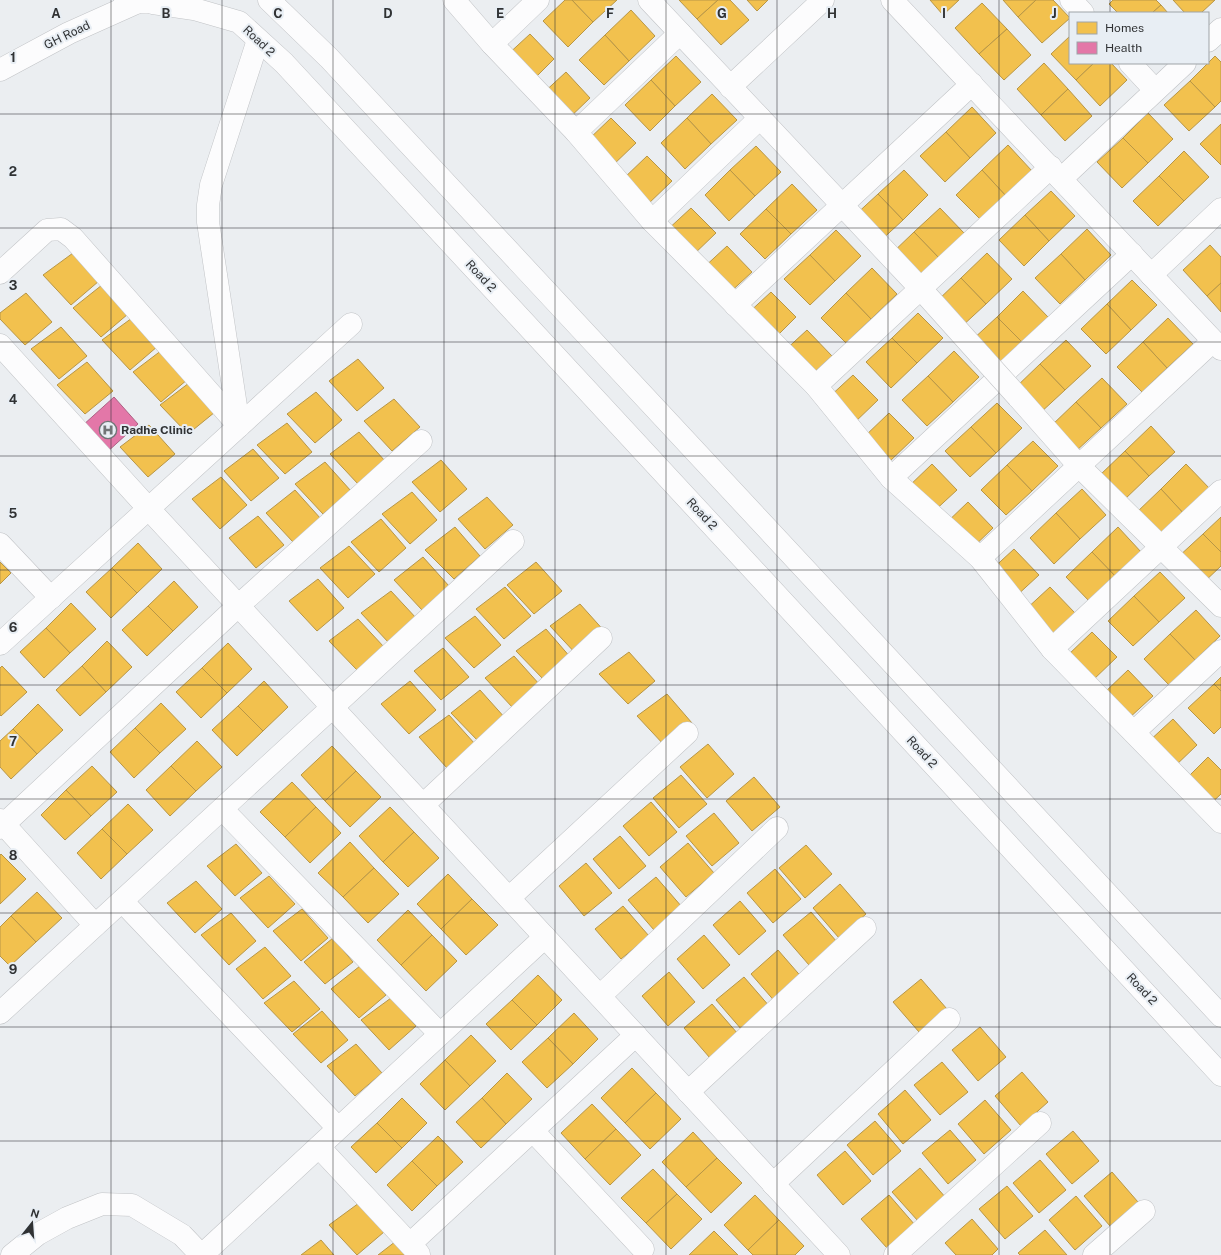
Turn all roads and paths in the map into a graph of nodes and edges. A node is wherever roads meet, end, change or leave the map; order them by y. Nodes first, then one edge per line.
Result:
1 (269, 0) edge
2 (454, 0) edge
3 (538, 0) edge
4 (649, 0) edge
5 (892, 0) edge
6 (1070, 0) edge
7 (819, 1) edge
8 (146, 2) edge
9 (1082, 12) edge
10 (1221, 29) edge
11 (680, 33) junction
12 (258, 40) junction
13 (1209, 40) edge
14 (492, 44) junction
15 (1131, 64) edge
16 (1184, 64) edge
17 (0, 70) edge
18 (972, 84) junction
19 (730, 87) junction
20 (1155, 90) junction
21 (760, 118) junction
22 (576, 132) junction
23 (1056, 173) junction
24 (842, 205) junction
25 (1221, 209) edge
26 (652, 221) junction
27 (1132, 254) junction
28 (0, 273) edge
29 (1151, 275) junction
30 (921, 289) junction
31 (735, 305) junction
32 (351, 324) dead end
33 (0, 345) edge
34 (1217, 345) edge
35 (816, 386) junction
36 (239, 426) junction
37 (421, 441) dead end
38 (1079, 466) junction
39 (891, 478) junction
40 (1221, 491) edge
41 (148, 508) junction
42 (513, 541) dead end
43 (0, 544) edge
44 (1162, 546) junction
45 (980, 558) junction
46 (51, 598) junction
47 (238, 606) junction
48 (1221, 606) edge
49 (601, 638) dead end
50 (0, 644) edge
51 (1052, 649) junction
52 (1221, 651) edge
53 (332, 707) junction
54 (1134, 732) junction
55 (687, 733) dead end
56 (423, 805) junction
57 (222, 809) junction
58 (1220, 821) edge
59 (1, 824) edge
60 (777, 828) dead end
61 (509, 898) junction
62 (122, 901) junction
63 (96, 925) junction
64 (865, 928) dead end
65 (545, 937) junction
66 (600, 996) junction
67 (0, 1013) edge
68 (1221, 1016) edge
69 (949, 1019) dead end
70 (440, 1034) junction
71 (636, 1035) junction
72 (1221, 1075) edge
73 (688, 1092) junction
74 (1040, 1123) dead end
75 (338, 1128) junction
76 (533, 1131) junction
77 (319, 1147) junction
78 (773, 1184) junction
79 (1144, 1210) dead end
80 (415, 1249) edge
81 (643, 1253) edge
82 (12, 1255) edge
83 (202, 1255) edge
84 (839, 1255) edge
85 (896, 1255) edge
86 (1094, 1255) edge

1 - 68 street
2 - 14 street
3 - 14 street
4 - 11 street
5 - 18 street
6 - 9 street
7 - 19 street
8 - 12 street, Road 2
8 - 17 street, GH Road
10 - 13 street
11 - 19 street
11 - 22 street
12 - 36 street
12 - 72 street, Road 2
14 - 22 street
15 - 20 street
16 - 20 street
18 - 23 street
18 - 24 street
19 - 21 street
20 - 23 street
21 - 24 street
21 - 26 street
22 - 26 street
23 - 27 street
23 - 30 street
24 - 30 street
24 - 31 street
25 - 29 street
26 - 31 street
27 - 29 street
27 - 39 street
28 - 36 street
29 - 34 street
30 - 35 street
30 - 38 street, bridge
31 - 35 street
32 - 36 street
33 - 41 street
34 - 38 street
35 - 39 street
36 - 41 street
37 - 47 street
38 - 44 street
38 - 45 street
39 - 45 street
40 - 44 street
41 - 46 street
41 - 47 street
42 - 53 street
43 - 46 street
44 - 48 street
44 - 51 street
45 - 51 street
46 - 50 street
47 - 53 street
47 - 59 street
49 - 56 street
51 - 54 street
52 - 54 street
53 - 56 street
53 - 57 street
54 - 58 street
55 - 61 street
56 - 61 street
57 - 62 street
57 - 70 street
59 - 63 street
60 - 66 street
61 - 65 street
62 - 63 street
62 - 75 street
63 - 67 street
64 - 73 street
65 - 66 street
65 - 70 street
66 - 71 street
69 - 78 street
70 - 75 street
71 - 73 street
71 - 76 street
73 - 78 street
74 - 85 street
75 - 77 street
76 - 80 street
76 - 81 street
77 - 80 street
77 - 83 street
78 - 84 street
79 - 86 street
82 - 83 street

